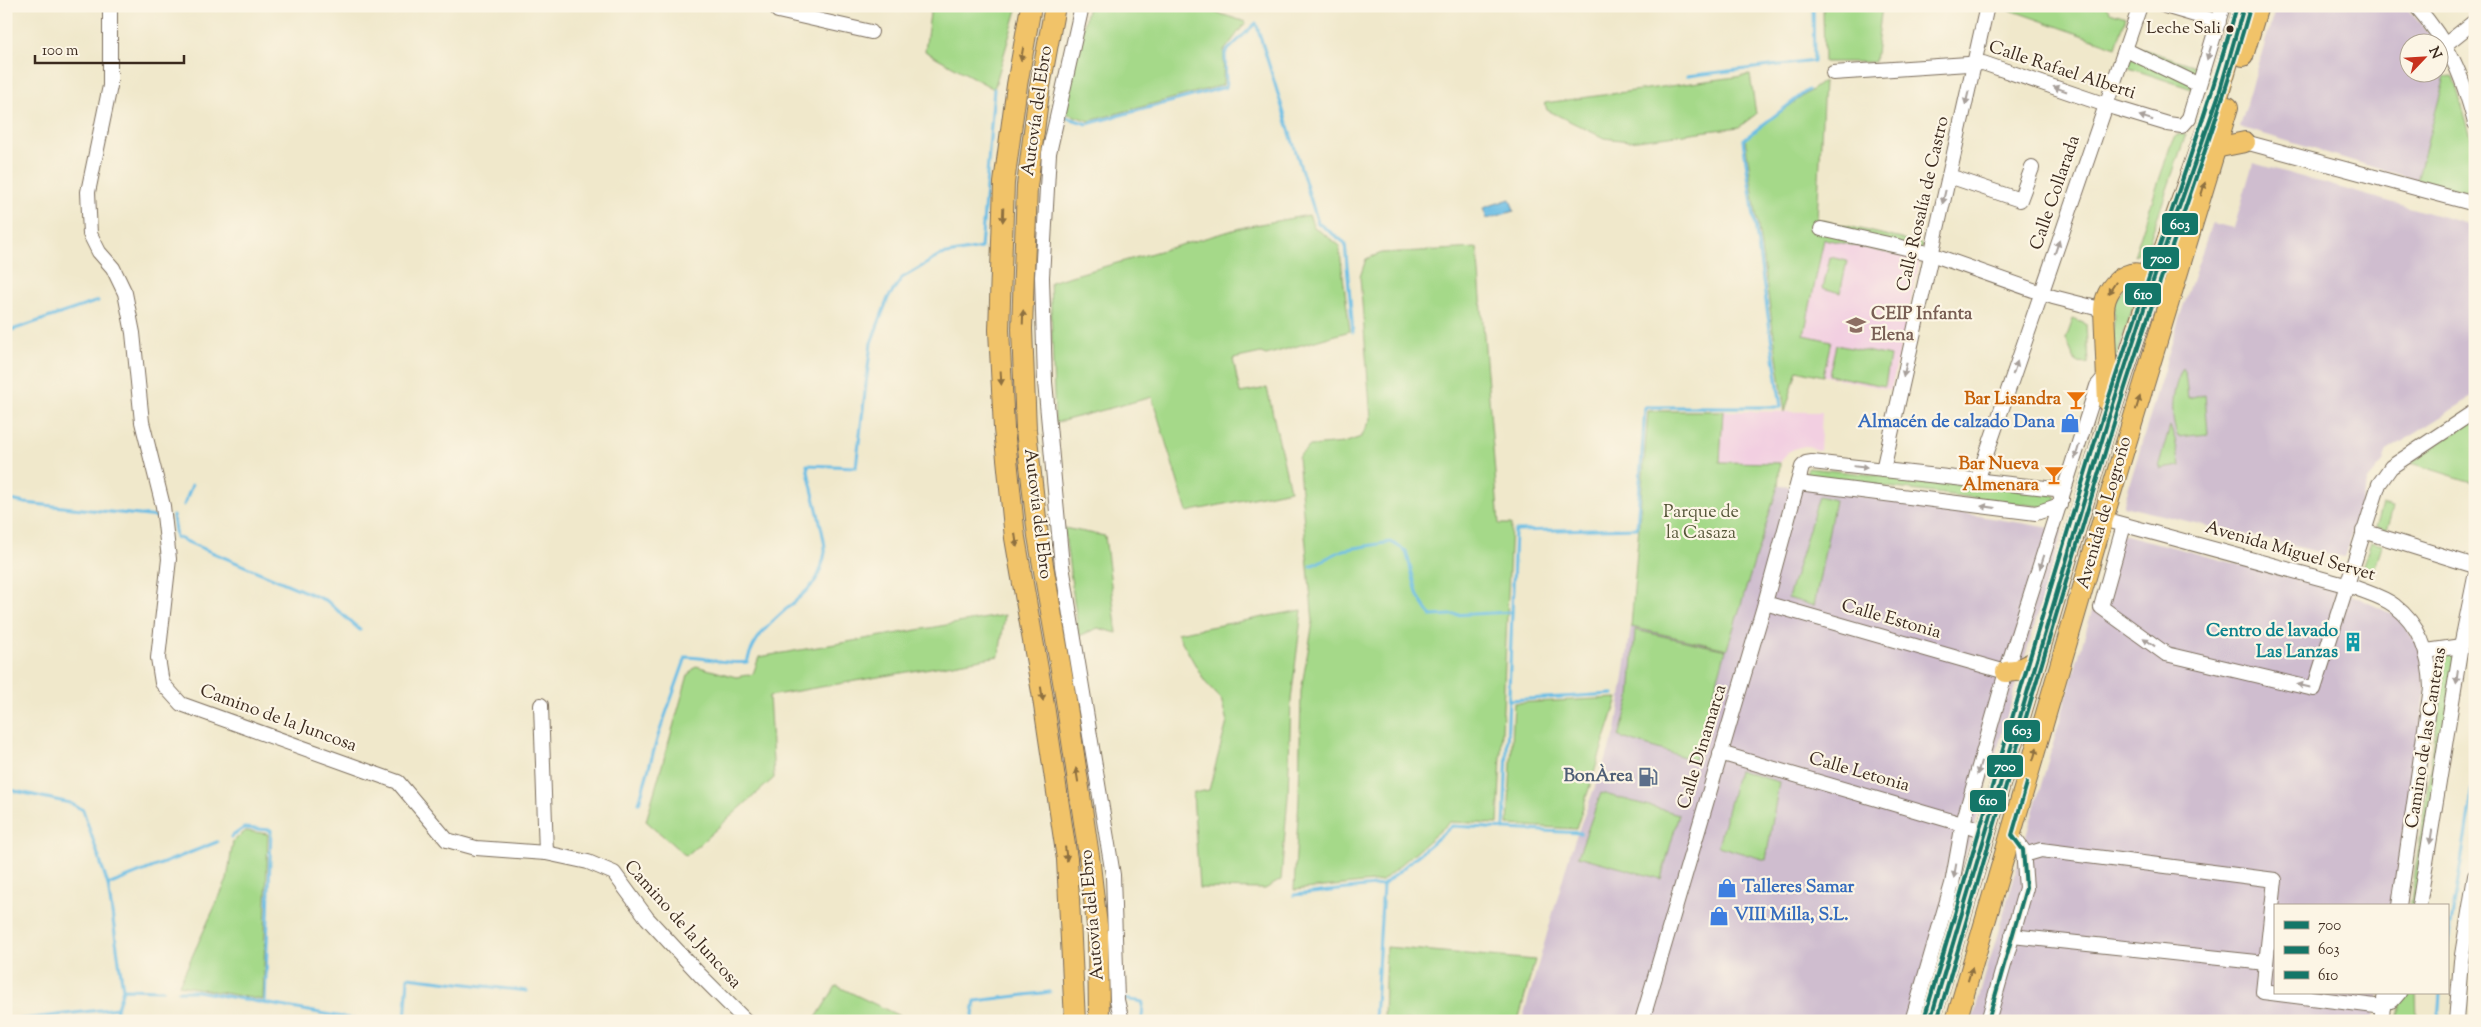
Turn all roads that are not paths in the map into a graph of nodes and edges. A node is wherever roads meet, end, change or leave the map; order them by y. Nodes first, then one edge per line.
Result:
1 (110, 6) edge
2 (777, 6) edge
3 (1031, 6) edge
4 (1055, 6) edge
5 (1082, 6) edge
6 (1987, 6) edge
7 (2140, 6) edge
8 (2165, 6) edge
9 (2224, 6) edge
10 (2244, 6) edge
11 (2258, 6) edge
12 (2416, 6) edge
13 (2475, 21) edge
14 (2219, 22) junction
15 (871, 32) dead end
16 (2437, 32) edge
17 (2448, 42) edge
18 (2448, 48) edge
19 (2126, 50) junction
20 (1975, 63) junction
21 (1833, 73) dead end
22 (2195, 83) dead end
23 (2106, 105) junction
24 (2475, 123) edge
25 (2223, 124) junction
26 (2245, 142) junction
27 (2215, 148) junction
28 (2032, 168) dead end
29 (1949, 176) junction
30 (2475, 204) edge
31 (1821, 229) dead end
32 (1928, 253) junction
33 (2153, 281) junction
34 (2041, 293) junction
35 (2104, 310) junction
36 (2163, 320) junction
37 (2107, 374) junction
38 (2475, 411) edge
39 (2108, 420) junction
40 (1883, 470) junction
41 (1977, 481) junction
42 (1798, 483) junction
43 (2059, 507) junction
44 (2036, 513) junction
45 (2103, 519) junction
46 (2124, 524) junction
47 (2363, 531) junction
48 (2475, 566) edge
49 (2475, 578) edge
50 (2345, 585) junction
51 (1765, 603) junction
52 (2461, 646) junction
53 (2427, 651) junction
54 (2036, 661) junction
55 (2006, 672) junction
56 (2025, 698) junction
57 (541, 705) dead end
58 (1720, 753) junction
59 (1963, 823) junction
60 (1986, 831) junction
61 (2012, 835) junction
62 (546, 853) junction
63 (2024, 855) junction
64 (2475, 876) edge
65 (2399, 904) edge
66 (2419, 904) edge
67 (2012, 936) junction
68 (1945, 938) junction
69 (2266, 963) junction
70 (1075, 990) junction
71 (2274, 993) edge
72 (2280, 994) edge
73 (2398, 994) edge
74 (2383, 1006) edge
75 (1100, 1019) edge
76 (746, 1021) edge
77 (1070, 1021) edge
78 (1075, 1021) edge
79 (1122, 1021) edge
80 (1642, 1021) edge
81 (1912, 1021) edge
82 (1930, 1021) edge
83 (1956, 1021) edge
84 (1988, 1021) edge
85 (2456, 1021) edge

1 - 62 street, Camino de la Juncosa
2 - 15 street
3 -> 70 highway, Autovía del Ebro
75 -> 4 highway, Autovía del Ebro
5 - 79 street
6 - 20 street, Calle Rosalía de Castro
7 - 19 street, Calle Collarada
8 - 14 street
9 - 14 street
10 - 33 highway, Avenida de Logroño
11 - 25 highway, Avenida de Logroño
12 - 16 street
13 - 17 street
14 -> 23 street, Calle Rafael Alberti
18 - 24 street
19 - 22 street
19 - 23 street, Calle Collarada
20 - 21 street, Calle Rafael Alberti
23 -> 20 street, Calle Rafael Alberti
20 -> 29 street, Calle Rosalía de Castro
34 -> 23 street, Calle Collarada
25 - 26 highway
25 - 27 highway, Avenida de Logroño
26 - 27 highway
26 - 30 street
36 -> 27 highway, Avenida de Logroño
28 - 29 street
29 -> 32 street, Calle Rosalía de Castro
31 - 32 street
32 - 34 street
32 -> 40 street, Calle Rosalía de Castro
33 -> 35 highway
33 - 36 highway
33 - 39 highway, Avenida de Logroño
34 - 35 street
41 -> 34 street, Calle Collarada
35 - 37 highway
45 -> 36 highway, Avenida de Logroño
37 - 39 highway
37 -> 43 street
38 - 47 street
39 - 54 highway, Avenida de Logroño
40 - 41 street
42 -> 40 street
41 - 43 street
44 -> 42 street
42 - 51 street, Calle Dinamarca
43 - 44 street
43 - 44 street
43 -> 55 street
45 - 46 street, Avenida Miguel Servet
61 -> 45 highway, Avenida de Logroño
46 - 50 street, Avenida Miguel Servet
50 -> 46 street
47 - 48 street
47 - 50 street
49 - 52 street, Camino de las Canteras
50 - 53 street, Avenida Miguel Servet
51 - 55 street, Calle Estonia
51 - 58 street, Calle Dinamarca
52 - 53 street
52 -> 66 street, Camino de las Canteras
53 - 65 street, Avenida Miguel Servet
54 - 55 highway
54 - 56 highway, Avenida de Logroño
55 - 56 highway
55 -> 59 street
56 - 60 highway, Avenida de Logroño
57 - 62 street
58 - 59 street, Calle Letonia
58 - 80 street, Calle Dinamarca
59 - 60 street, Calle Letonia
59 -> 68 street
60 - 68 highway, Avenida de Logroño
61 - 63 street
83 -> 61 highway, Avenida de Logroño
62 - 76 street, Camino de la Juncosa
63 - 67 street
63 - 69 street
64 - 85 street
67 - 69 street
67 - 84 street
68 - 81 street
68 - 82 highway, Avenida de Logroño
69 - 71 street
70 - 77 highway
70 - 78 highway, Autovía del Ebro
72 - 74 street
73 - 74 street

